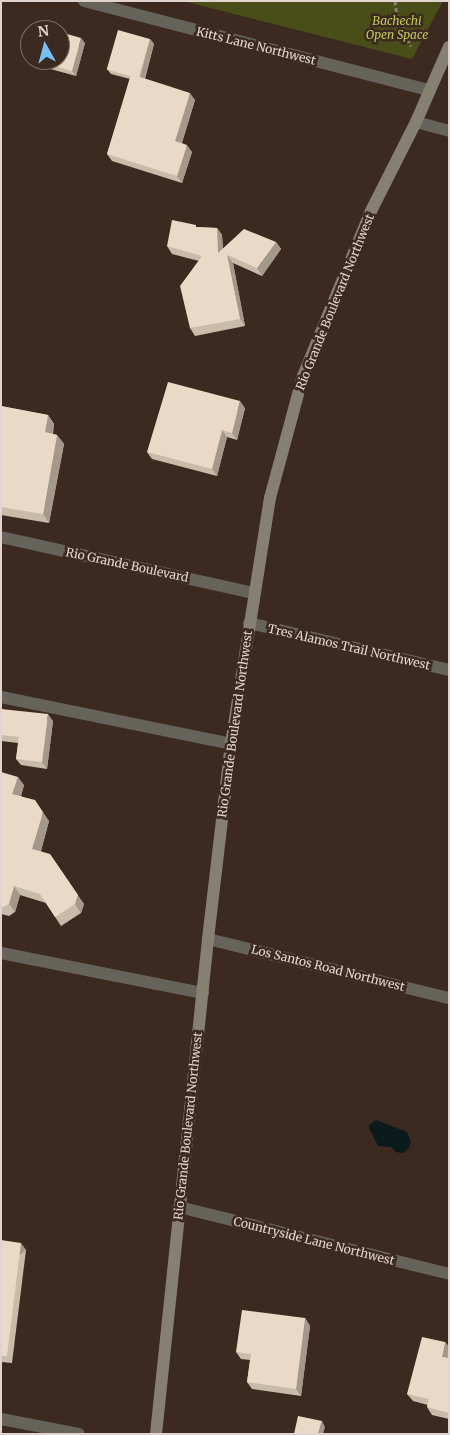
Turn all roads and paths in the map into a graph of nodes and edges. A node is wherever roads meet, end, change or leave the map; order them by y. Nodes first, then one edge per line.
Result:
1 (84, 1) edge
2 (395, 1) edge
3 (411, 46) dead end
4 (449, 48) edge
5 (428, 90) junction
6 (416, 122) junction
7 (449, 131) edge
8 (1, 537) edge
9 (253, 593) junction
10 (249, 623) junction
11 (449, 670) edge
12 (1, 696) edge
13 (231, 744) junction
14 (208, 939) junction
15 (1, 953) edge
16 (202, 993) junction
17 (449, 998) edge
18 (179, 1207) junction
19 (449, 1274) edge
20 (1, 1419) edge
21 (79, 1434) edge
22 (156, 1434) edge

1 - 5 street, Kitts Lane Northwest
2 - 3 path
4 - 5 street, Rio Grande Boulevard Northwest
5 - 6 street, Rio Grande Boulevard Northwest
6 - 7 street
6 - 9 street, Rio Grande Boulevard Northwest
8 - 9 street, Rio Grande Boulevard
9 - 10 street, Rio Grande Boulevard Northwest
10 - 11 street, Tres Alamos Trail Northwest
10 - 13 street, Rio Grande Boulevard Northwest
12 - 13 street
13 - 14 street, Rio Grande Boulevard Northwest
14 - 16 street, Rio Grande Boulevard Northwest
14 - 17 street, Los Santos Road Northwest
15 - 16 street
16 - 18 street, Rio Grande Boulevard Northwest
18 - 19 street, Countryside Lane Northwest
18 - 22 street, Rio Grande Boulevard Northwest
20 - 21 street

